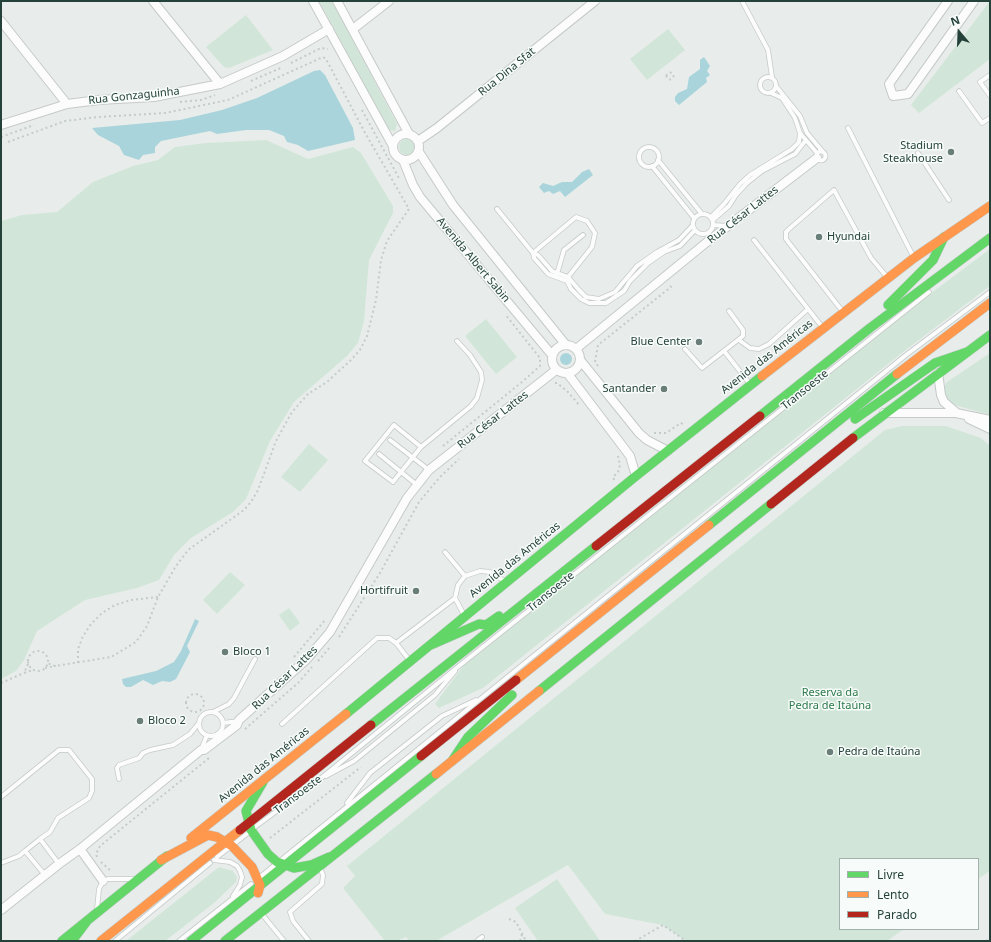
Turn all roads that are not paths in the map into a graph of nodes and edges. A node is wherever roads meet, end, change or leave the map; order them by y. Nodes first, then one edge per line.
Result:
1 (153, 1) edge
2 (313, 1) edge
3 (337, 1) edge
4 (389, 1) edge
5 (595, 1) edge
6 (742, 1) edge
7 (948, 1) edge
8 (974, 1) edge
9 (1, 21) edge
10 (329, 29) junction
11 (353, 30) junction
12 (990, 75) edge
13 (772, 77) junction
14 (220, 84) junction
15 (776, 86) junction
16 (959, 91) dead end
17 (771, 93) junction
18 (990, 96) edge
19 (67, 104) junction
20 (990, 118) edge
21 (1, 125) edge
22 (848, 128) dead end
23 (800, 132) junction
24 (409, 134) junction
25 (806, 140) junction
26 (418, 141) junction
27 (393, 146) junction
28 (419, 152) junction
29 (918, 153) dead end
30 (819, 154) junction
31 (403, 160) junction
32 (658, 160) junction
33 (652, 166) junction
34 (949, 200) dead end
35 (990, 206) edge
36 (497, 209) dead end
37 (702, 214) junction
38 (694, 218) junction
39 (712, 218) junction
40 (693, 225) junction
41 (714, 225) junction
42 (728, 226) junction
43 (695, 230) junction
44 (704, 234) junction
45 (583, 235) dead end
46 (944, 237) junction
47 (990, 238) edge
48 (754, 240) dead end
49 (704, 245) junction
50 (533, 253) junction
51 (914, 258) junction
52 (557, 273) junction
53 (568, 277) junction
54 (556, 278) junction
55 (888, 279) junction
56 (936, 287) dead end
57 (990, 292) edge
58 (990, 303) edge
59 (808, 309) junction
60 (729, 312) dead end
61 (844, 312) junction
62 (823, 328) junction
63 (870, 328) junction
64 (990, 335) edge
65 (739, 340) junction
66 (457, 341) dead end
67 (566, 345) junction
68 (576, 349) junction
69 (685, 349) dead end
70 (724, 351) junction
71 (967, 352) junction
72 (552, 354) junction
73 (580, 361) junction
74 (556, 370) junction
75 (938, 373) junction
76 (568, 374) junction
77 (751, 385) junction
78 (884, 413) junction
79 (956, 413) junction
80 (990, 420) edge
81 (830, 428) junction
82 (990, 429) edge
83 (390, 440) dead end
84 (421, 446) junction
85 (668, 451) junction
86 (379, 454) dead end
87 (413, 458) junction
88 (429, 470) junction
89 (401, 472) junction
90 (636, 476) junction
91 (417, 485) junction
92 (445, 552) dead end
93 (465, 576) junction
94 (506, 582) junction
95 (539, 593) junction
96 (455, 598) junction
97 (465, 616) junction
98 (396, 643) junction
99 (431, 645) junction
100 (560, 646) junction
101 (255, 659) dead end
102 (411, 661) junction
103 (459, 666) junction
104 (481, 698) junction
105 (213, 712) junction
106 (240, 720) junction
107 (199, 723) junction
108 (223, 723) junction
109 (282, 724) dead end
110 (207, 736) junction
111 (201, 750) junction
112 (452, 761) junction
113 (119, 779) dead end
114 (320, 779) junction
115 (263, 782) junction
116 (1, 797) edge
117 (345, 807) junction
118 (250, 826) junction
119 (40, 840) junction
120 (229, 843) junction
121 (80, 849) junction
122 (26, 851) junction
123 (329, 857) junction
124 (161, 860) junction
125 (214, 860) junction
126 (1, 863) edge
127 (59, 864) junction
128 (281, 864) junction
129 (319, 866) junction
130 (45, 875) junction
131 (137, 879) junction
132 (103, 881) junction
133 (259, 882) junction
134 (230, 900) junction
135 (1, 910) edge
136 (96, 912) junction
137 (261, 913) junction
138 (87, 921) junction
139 (482, 937) dead end
140 (62, 941) edge
141 (72, 941) edge
142 (101, 941) edge
143 (115, 941) edge
144 (179, 941) edge
145 (190, 941) edge
146 (202, 941) edge
147 (225, 941) edge
148 (284, 941) edge
149 (309, 941) edge
150 (477, 941) edge

1 - 14 street
2 - 10 street
3 - 11 street
4 - 11 street
5 - 26 street, Rua Dina Sfat
6 - 13 lane
7 - 8 street
9 - 19 street
10 - 14 street, Rua Gonzaguinha
10 - 27 street
11 - 24 street
12 - 18 lane
13 - 15 lane
13 - 17 lane
14 - 19 street, Rua Gonzaguinha
15 - 17 lane
15 - 30 lane
16 - 20 lane
17 - 23 lane
19 - 21 street, Rua Gonzaguinha
22 - 51 lane
23 - 25 lane
23 - 39 lane
24 - 26 street
24 - 27 street
25 - 30 lane
25 - 39 lane
26 - 28 street
27 - 31 street
28 - 31 street
28 - 67 street, Avenida Albert Sabin
29 - 34 lane
30 - 42 street, Rua César Lattes
31 - 72 street, Avenida Albert Sabin
32 - 33 lane
32 - 33 lane
32 - 37 lane
33 - 38 lane
35 - 46 main road, Avenida das Américas
36 - 50 lane
37 - 38 lane
37 - 39 lane
38 - 40 lane
39 - 41 lane
40 - 43 lane
40 - 53 lane
41 - 42 lane
41 - 44 lane
42 - 49 street, Rua César Lattes
43 - 44 lane
43 - 54 lane
44 - 49 lane
45 - 52 lane
46 - 51 main road, Avenida das Américas
46 - 63 main road
47 - 63 main road
48 - 59 lane
49 - 68 street, Rua César Lattes
50 - 52 lane
50 - 53 lane
50 - 54 lane
51 - 55 main road, Avenida das Américas
52 - 53 lane
52 - 54 lane
55 - 61 main road, Avenida das Américas
55 - 61 lane
56 - 103 lane, Transoeste
57 - 104 lane
58 - 81 main road
59 - 62 lane
59 - 65 lane
60 - 65 lane
61 - 62 main road, Avenida das Américas
62 - 77 main road, Avenida das Américas
63 - 95 main road
64 - 71 main road
65 - 70 lane
66 - 84 lane
67 - 68 street
67 - 72 street
68 - 73 street
69 - 70 lane
70 - 77 lane
71 - 75 main road
71 - 81 main road
72 - 74 street
73 - 76 street
73 - 85 street
74 - 76 street
74 - 88 street, Rua César Lattes
75 - 78 main road
75 - 79 street
76 - 90 street
77 - 85 main road, Avenida das Américas
78 - 79 street
78 - 112 main road
79 - 80 street
79 - 82 street
81 - 100 main road
83 - 87 lane
84 - 87 lane
84 - 89 lane
85 - 90 main road, Avenida das Américas
86 - 89 lane
87 - 88 lane
87 - 89 lane
88 - 91 street, Rua César Lattes
89 - 91 lane
90 - 94 main road, Avenida das Américas
91 - 106 street, Rua César Lattes
92 - 93 lane
93 - 94 lane
93 - 96 lane
94 - 97 main road, Avenida das Américas
95 - 99 main road
95 - 118 main road
96 - 97 lane
96 - 98 lane
97 - 99 main road, Avenida das Américas
98 - 102 lane
98 - 109 lane
99 - 102 main road, Avenida das Américas
100 - 112 main road
100 - 128 main road
101 - 105 lane
102 - 115 main road, Avenida das Américas
103 - 114 lane, Transoeste
103 - 114 lane
104 - 117 lane
104 - 117 lane
105 - 107 lane
105 - 108 lane
106 - 108 lane
106 - 111 street, Rua César Lattes
107 - 110 lane
107 - 113 lane
108 - 110 lane
110 - 111 lane
111 - 121 street, Rua César Lattes
112 - 123 main road
114 - 118 lane, Transoeste
115 - 118 main road
115 - 124 main road, Avenida das Américas
116 - 119 lane
117 - 128 lane
118 - 120 main road
118 - 128 main road
119 - 122 lane
119 - 127 lane
120 - 124 main road
120 - 125 lane
120 - 133 main road
120 - 142 main road
121 - 127 street, Rua César Lattes
121 - 132 street
122 - 126 lane
122 - 130 lane
123 - 128 main road
123 - 129 main road
124 - 131 main road, Avenida das Américas
125 - 134 lane
125 - 143 lane
127 - 130 street, Rua César Lattes
128 - 133 main road
129 - 137 main road
129 - 149 lane
130 - 135 street, Rua César Lattes
131 - 132 lane
131 - 136 main road, Avenida das Américas
132 - 136 lane
133 - 134 lane
133 - 145 main road
133 - 146 main road
134 - 144 lane
136 - 138 main road, Avenida das Américas
137 - 147 main road
137 - 148 lane
138 - 140 main road, Avenida das Américas
138 - 141 main road
139 - 150 lane

